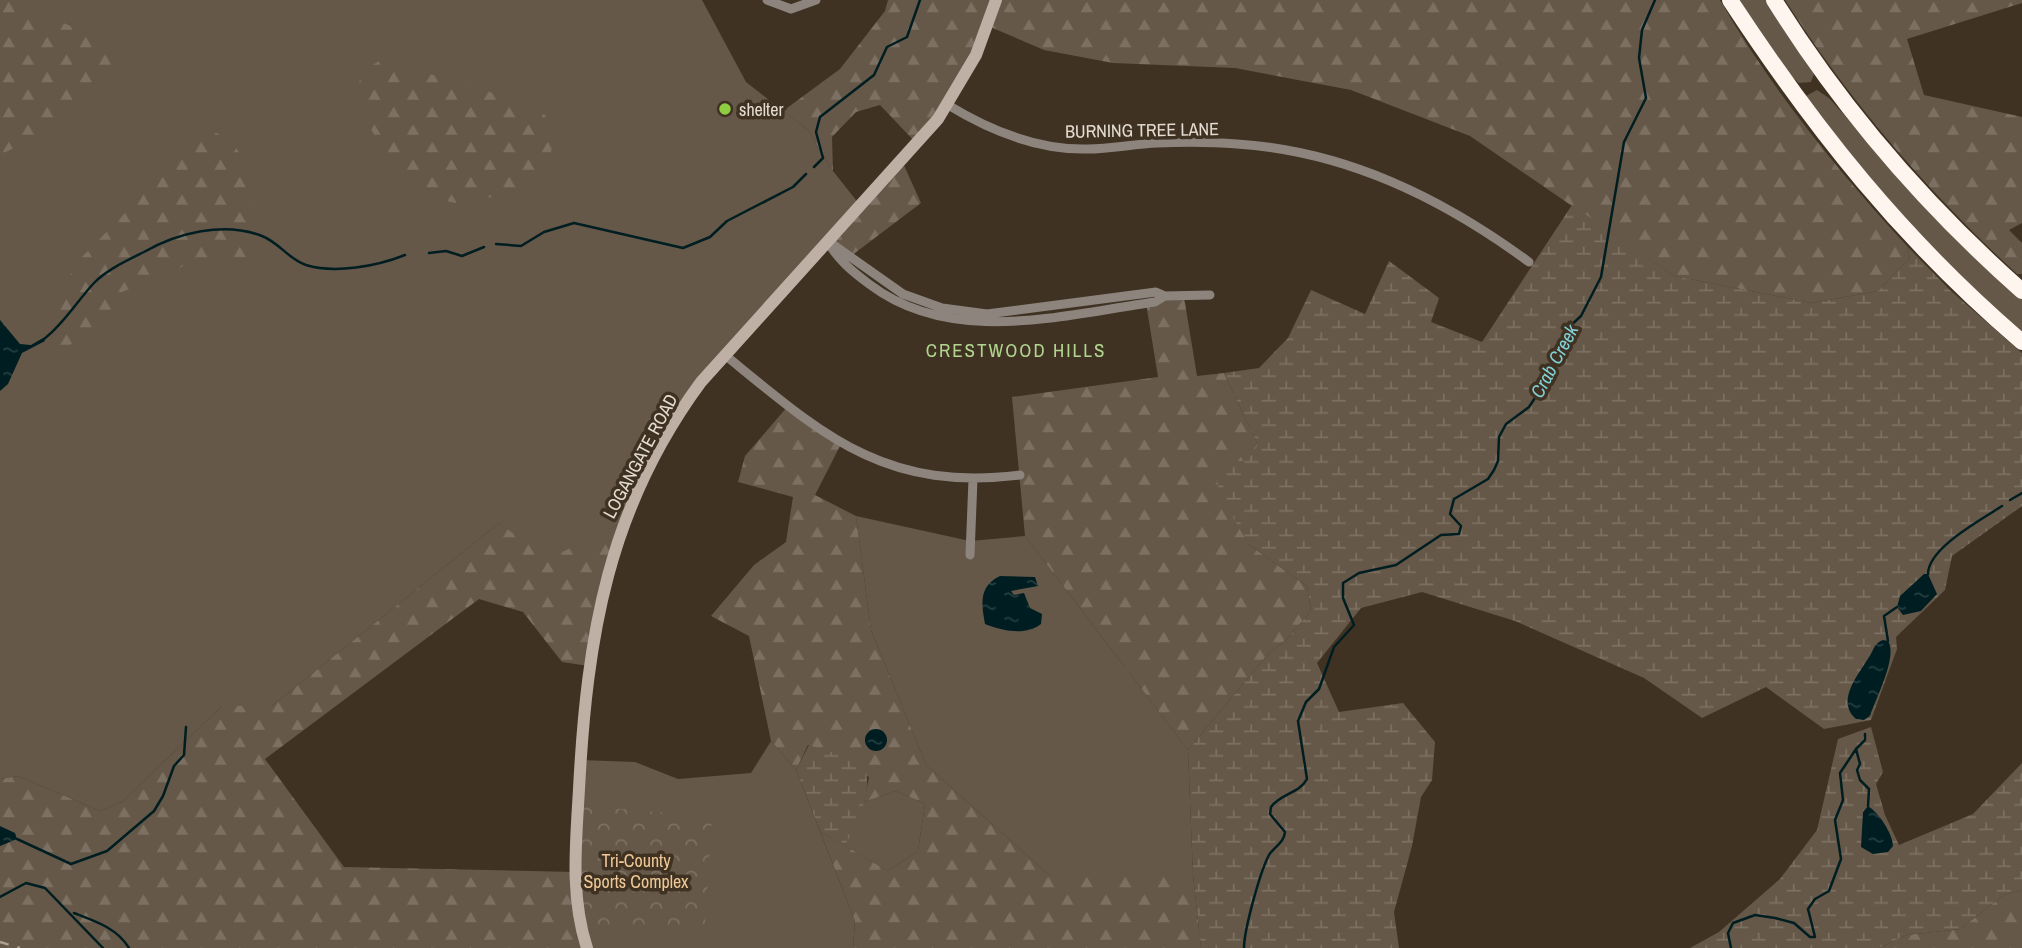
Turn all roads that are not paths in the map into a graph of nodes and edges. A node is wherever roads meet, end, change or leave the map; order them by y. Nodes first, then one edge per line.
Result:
1 (767, 0) edge
2 (816, 0) edge
3 (996, 0) edge
4 (1730, 0) edge
5 (1774, 0) edge
6 (948, 105) junction
7 (828, 241) junction
8 (1529, 262) dead end
9 (2022, 291) edge
10 (1210, 295) dead end
11 (2022, 342) edge
12 (725, 355) junction
13 (1020, 475) dead end
14 (973, 479) junction
15 (970, 555) dead end
16 (587, 948) edge

1 - 2 street
3 - 6 street, LOGANGATE ROAD
4 - 11 highway
5 - 9 highway
6 - 7 street, LOGANGATE ROAD
6 - 8 street, BURNING TREE LANE
7 - 10 street
7 - 12 street, LOGANGATE ROAD
12 - 14 street
12 - 16 street, LOGANGATE ROAD
13 - 14 street
14 - 15 street

